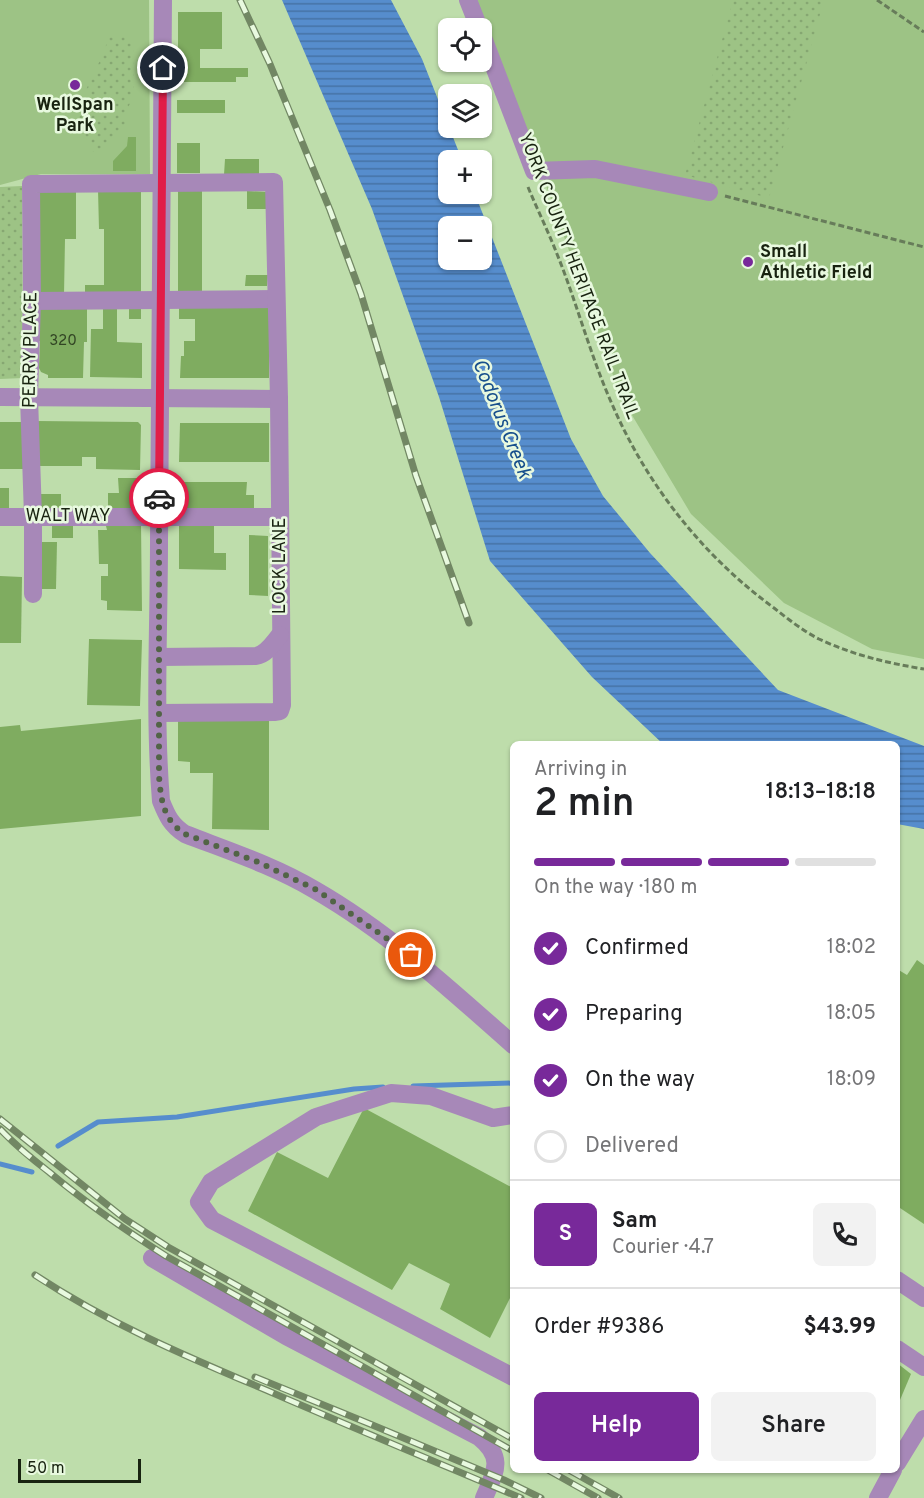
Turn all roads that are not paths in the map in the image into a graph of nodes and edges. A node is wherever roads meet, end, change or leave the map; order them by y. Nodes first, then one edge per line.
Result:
1 (163, 0) edge
2 (468, 0) edge
3 (475, 18) edge
4 (492, 65) edge
5 (164, 182) junction
6 (709, 192) road end
7 (276, 299) junction
8 (32, 301) junction
9 (160, 301) junction
10 (0, 397) edge
11 (29, 397) junction
12 (160, 398) junction
13 (279, 399) junction
14 (33, 516) junction
15 (159, 516) junction
16 (0, 517) edge
17 (280, 518) junction
18 (33, 594) dead end
19 (280, 635) junction
20 (159, 657) junction
21 (159, 713) junction
22 (510, 1042) edge
23 (510, 1115) edge
24 (152, 1258) dead end
25 (900, 1282) edge
26 (924, 1298) edge
27 (900, 1351) edge
28 (924, 1367) edge
29 (510, 1375) edge
30 (924, 1421) edge
31 (900, 1458) edge
32 (891, 1473) edge
33 (484, 1498) edge
34 (878, 1498) edge

1 - 5 street
2 - 3 street
4 - 6 street
5 - 7 street, LOCK LANE
5 - 8 street, PERRY PLACE
5 - 9 street
7 - 9 street
7 - 13 street, LOCK LANE
8 - 9 street
8 - 11 street, PERRY PLACE
9 - 12 street
10 - 11 street
11 - 12 street
11 - 14 street, PERRY PLACE
12 - 13 street
12 - 15 street
13 - 17 street, LOCK LANE
14 - 15 street, WALT WAY
14 - 16 street, WALT WAY
14 - 18 street, PERRY PLACE
15 - 17 street, WALT WAY
15 - 20 street
17 - 19 street, LOCK LANE
19 - 20 street
19 - 21 street, LOCK LANE
20 - 21 street
21 - 22 street
23 - 29 street
24 - 33 street
25 - 26 street
27 - 28 street
30 - 31 street
32 - 34 street

